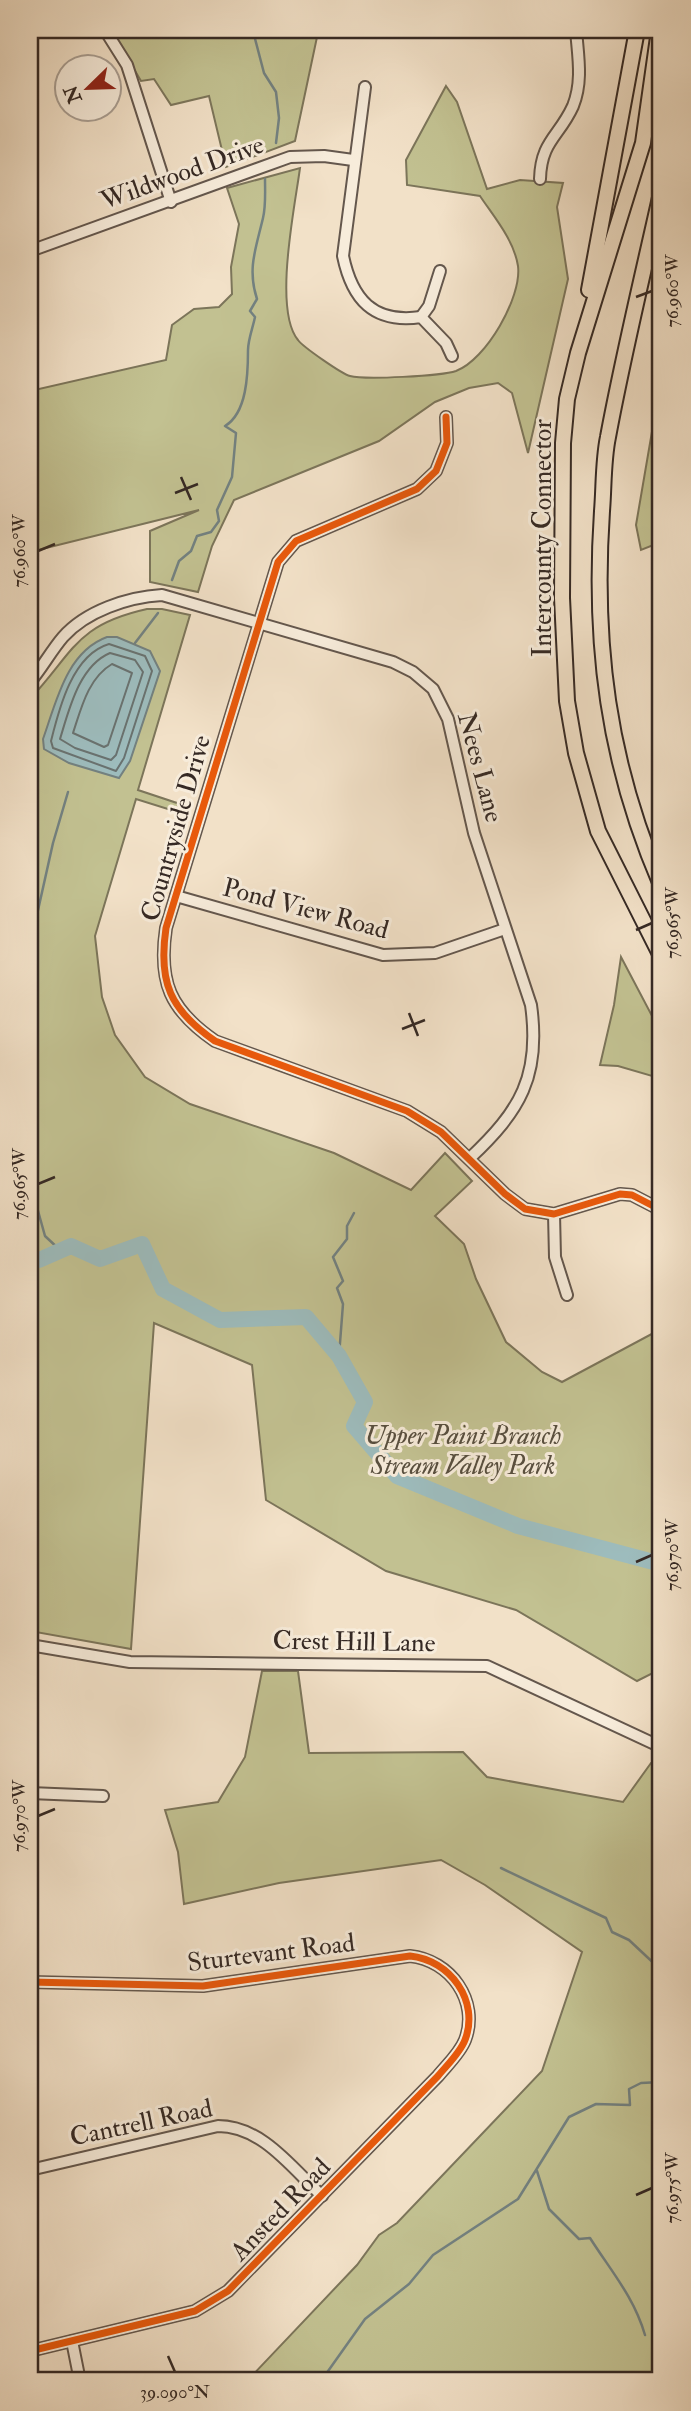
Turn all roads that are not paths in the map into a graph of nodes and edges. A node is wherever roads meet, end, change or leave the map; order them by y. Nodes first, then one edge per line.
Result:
1 (105, 30) edge
2 (576, 30) edge
3 (637, 30) edge
4 (659, 30) edge
5 (365, 86) dead end
6 (354, 160) junction
7 (540, 179) dead end
8 (661, 193) edge
9 (171, 202) junction
10 (30, 251) edge
11 (440, 271) dead end
12 (421, 317) junction
13 (578, 353) junction
14 (452, 356) dead end
15 (446, 416) dead end
16 (258, 621) junction
17 (30, 682) edge
18 (661, 885) edge
19 (176, 896) junction
20 (505, 929) junction
21 (661, 956) edge
22 (470, 1158) junction
23 (661, 1210) edge
24 (554, 1214) junction
25 (567, 1295) dead end
26 (30, 1644) edge
27 (661, 1747) edge
28 (30, 1793) edge
29 (103, 1796) dead end
30 (30, 1982) edge
31 (462, 1989) joint
32 (30, 2170) edge
33 (322, 2196) junction
34 (72, 2341) junction
35 (30, 2351) edge
36 (80, 2381) edge

1 - 9 street
2 - 7 street
3 - 13 highway
4 - 13 highway, Intercounty Connector
5 - 6 street
6 - 9 street, Wildwood Drive
6 - 12 street
8 - 18 highway
9 - 10 street, Wildwood Drive
11 - 12 street
12 - 14 street
13 - 21 highway, Intercounty Connector
15 - 16 street, Countryside Drive
16 - 17 street, Nees Lane
16 - 19 street, Countryside Drive
16 - 20 street, Nees Lane
19 - 20 street, Pond View Road
19 - 22 street, Countryside Drive
20 - 22 street, Nees Lane
22 - 24 street, Countryside Drive
23 - 24 street
24 - 25 street
26 - 27 street, Crest Hill Lane
28 - 29 street
30 - 31 street, Sturtevant Road
31 - 33 street, Ansted Road
32 - 33 street, Cantrell Road
33 - 34 street, Ansted Road
34 - 35 street, Ansted Road
34 - 36 street

